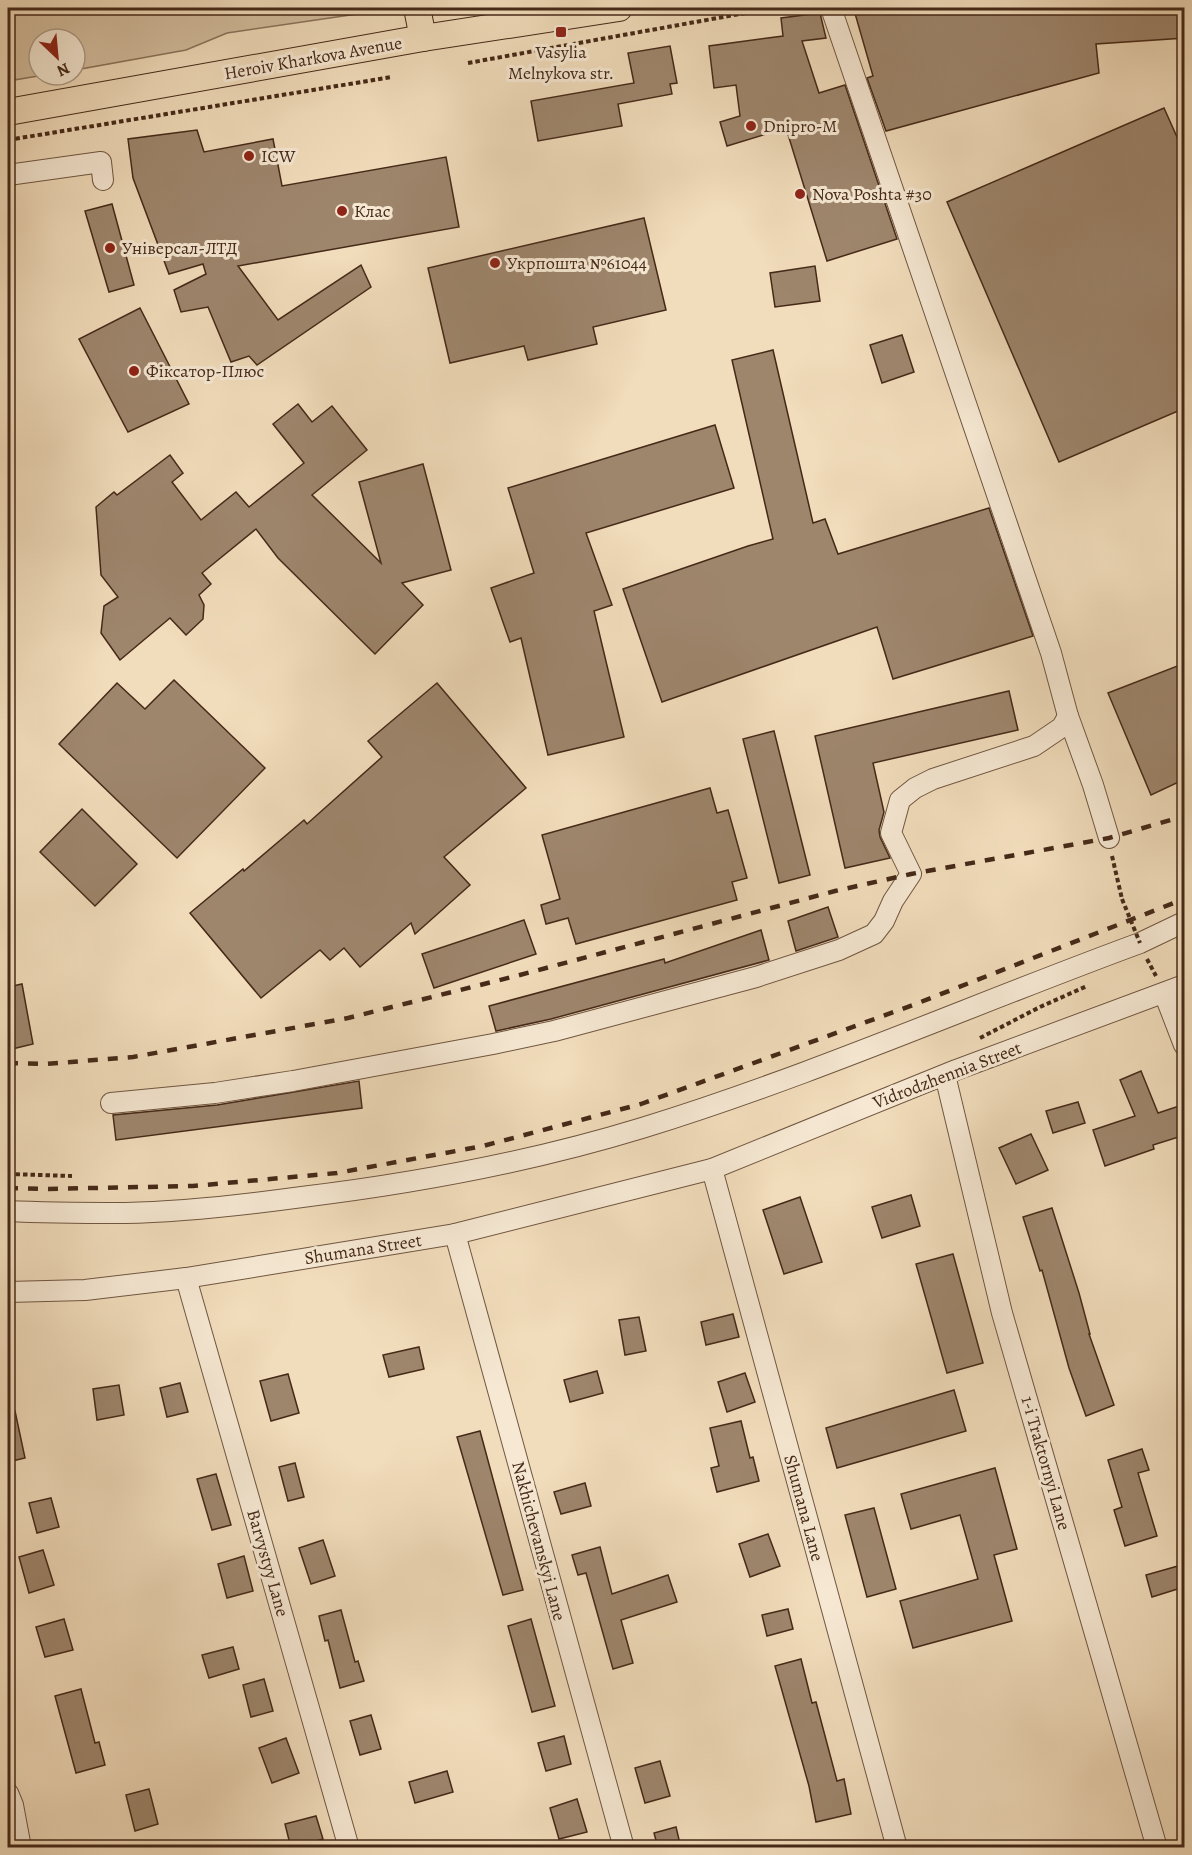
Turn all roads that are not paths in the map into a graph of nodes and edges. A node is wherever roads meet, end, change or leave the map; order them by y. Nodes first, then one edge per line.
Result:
1 (417, 8) edge
2 (619, 8) edge
3 (831, 8) edge
4 (423, 38) junction
5 (8, 112) edge
6 (8, 175) edge
7 (103, 180) dead end
8 (1068, 716) junction
9 (1109, 838) road end
10 (1185, 922) edge
11 (1185, 985) edge
12 (1164, 993) junction
13 (1185, 1045) edge
14 (945, 1075) junction
15 (111, 1103) dead end
16 (712, 1169) junction
17 (8, 1212) edge
18 (455, 1234) junction
19 (186, 1278) junction
20 (8, 1292) edge
21 (8, 1793) edge
22 (21, 1848) edge
23 (349, 1848) edge
24 (624, 1848) edge
25 (897, 1848) edge
26 (1157, 1848) edge

1 - 4 main road
2 - 4 main road, Heroiv Kharkova Avenue
3 - 8 street
4 - 5 main road, Heroiv Kharkova Avenue
6 - 7 street
8 - 9 street
8 - 15 street
10 - 17 street
11 - 12 street, Vidrodzhennia Street
12 - 13 street
12 - 14 street, Vidrodzhennia Street
14 - 16 street, Vidrodzhennia Street
14 - 26 street, 1-i Traktornyi Lane
16 - 18 street, Shumana Street
16 - 25 street, Shumana Lane
18 - 19 street, Shumana Street
18 - 24 street, Nakhichevanskyi Lane
19 - 20 street, Shumana Street
19 - 23 street, Barvystyy Lane
21 - 22 street

